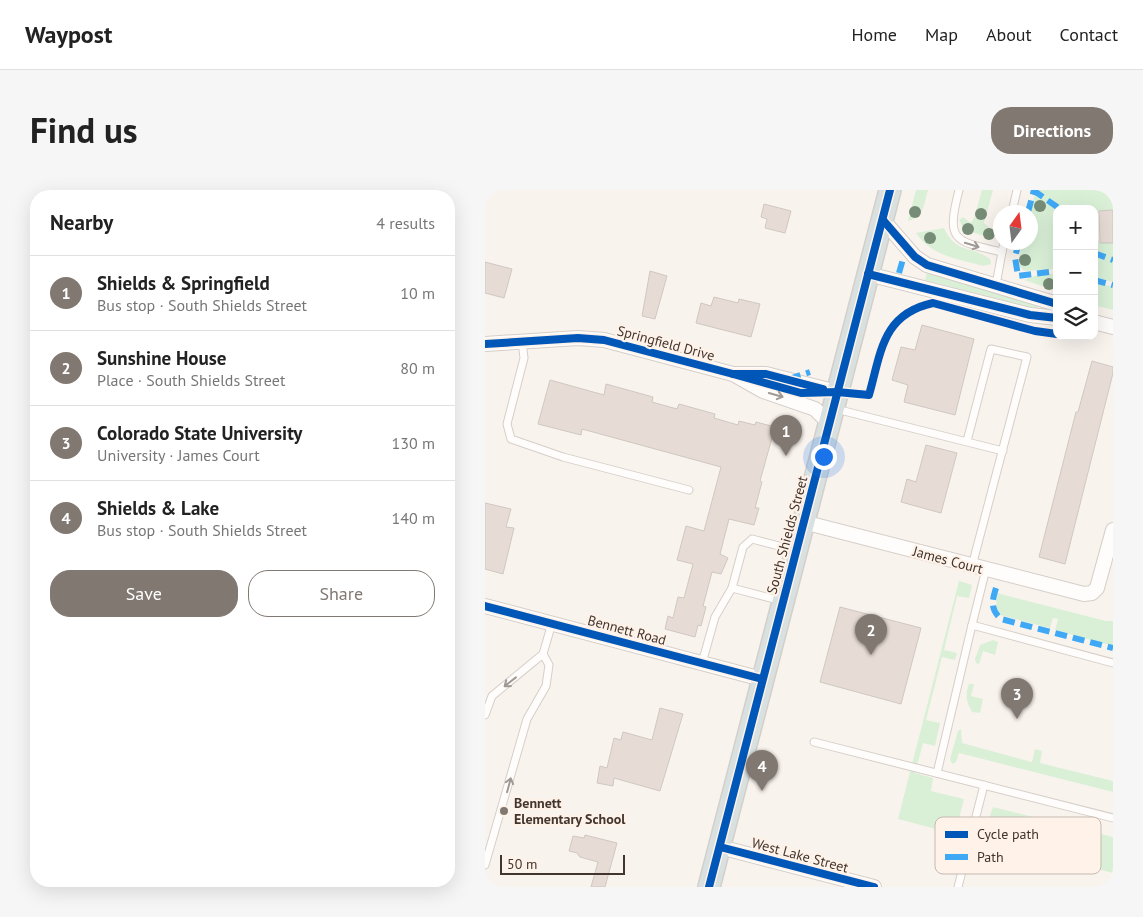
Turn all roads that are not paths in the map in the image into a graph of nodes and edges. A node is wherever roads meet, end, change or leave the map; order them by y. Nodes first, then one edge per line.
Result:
1 (890, 190) edge
2 (959, 190) edge
3 (1017, 190) edge
4 (1014, 205) edge
5 (883, 220) junction
6 (1002, 252) joint
7 (868, 274) junction
8 (996, 284) junction
9 (1053, 303) edge
10 (1053, 318) edge
11 (1098, 323) edge
12 (1113, 327) edge
13 (522, 340) junction
14 (485, 344) edge
15 (733, 374) junction
16 (833, 408) junction
17 (967, 442) junction
18 (1003, 451) junction
19 (689, 490) dead end
20 (803, 522) junction
21 (1113, 530) edge
22 (795, 551) junction
23 (972, 566) junction
24 (986, 570) junction
25 (732, 588) junction
26 (782, 601) junction
27 (485, 606) edge
28 (551, 623) junction
29 (972, 625) junction
30 (543, 654) junction
31 (702, 663) junction
32 (1113, 664) edge
33 (762, 679) junction
34 (485, 715) edge
35 (814, 742) dead end
36 (937, 773) junction
37 (985, 785) junction
38 (977, 817) edge
39 (1113, 818) edge
40 (720, 847) junction
41 (485, 865) edge
42 (961, 874) edge
43 (709, 887) edge
44 (874, 887) edge
45 (958, 887) edge

1 - 5 main road, South Shields Street
2 -> 6 lane
3 - 4 lane
5 - 7 main road, South Shields Street
5 - 8 street
6 - 8 lane
7 - 10 street
7 - 16 main road, South Shields Street
8 - 9 street
11 - 12 street
13 - 14 street, Springfield Drive
13 - 15 street, Springfield Drive
13 - 19 lane
15 -> 16 street, Springfield Drive
15 - 16 street, Springfield Drive
16 - 17 lane
16 - 20 main road, South Shields Street
17 - 18 lane
17 - 18 lane
18 - 23 lane
20 - 22 main road, South Shields Street
20 - 23 street, James Court
21 - 24 street, James Court
22 - 25 lane
22 - 26 main road, South Shields Street
23 - 24 street, James Court
24 - 29 lane
25 - 26 lane
25 - 31 lane
26 - 33 main road, South Shields Street
27 - 28 street, Bennett Road
28 - 30 lane
28 - 31 street, Bennett Road
29 - 32 lane
29 - 36 lane
30 -> 34 lane
41 -> 30 lane
31 - 33 street, Bennett Road
33 - 40 main road, South Shields Street
35 - 36 lane
36 - 37 lane
37 - 38 lane
37 - 39 lane
40 - 43 main road, South Shields Street
40 - 44 street, West Lake Street
42 - 45 lane

